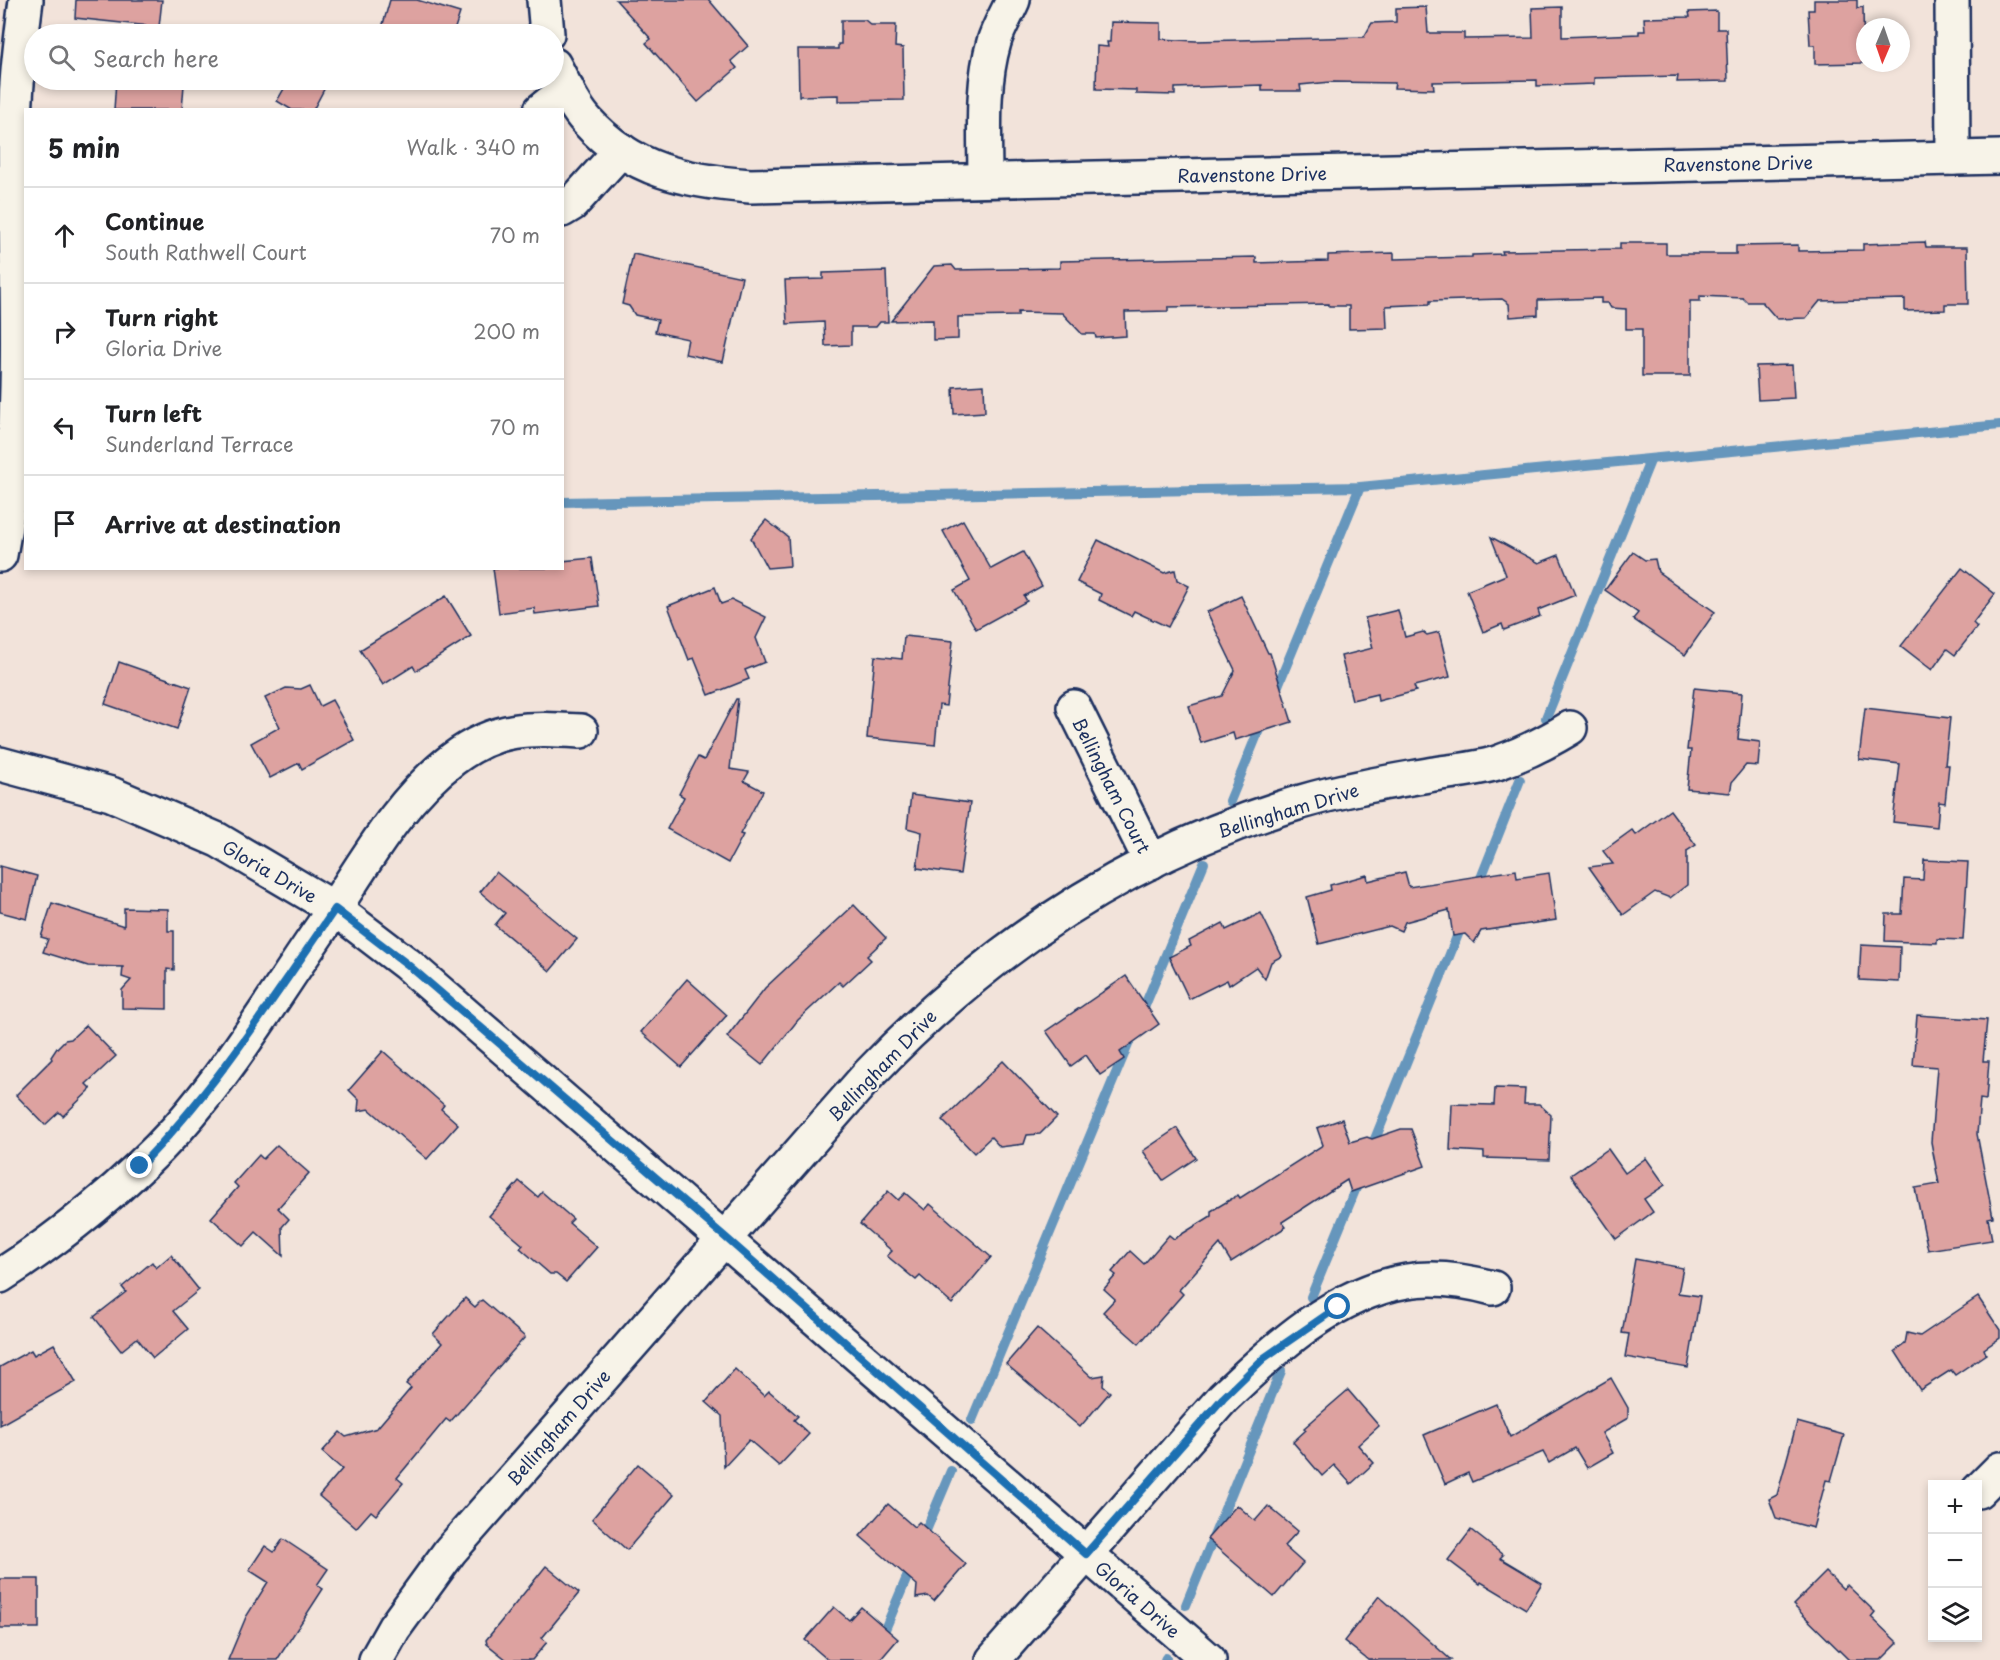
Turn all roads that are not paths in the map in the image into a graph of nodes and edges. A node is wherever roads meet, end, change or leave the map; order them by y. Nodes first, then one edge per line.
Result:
1 (26, 0) edge
2 (544, 0) edge
3 (1013, 0) edge
4 (1952, 0) edge
5 (546, 24) edge
6 (564, 84) edge
7 (553, 90) edge
8 (542, 108) edge
9 (621, 150) junction
10 (2000, 157) edge
11 (1953, 158) junction
12 (985, 180) junction
13 (564, 209) edge
14 (9, 256) edge
15 (0, 555) edge
16 (1074, 708) dead end
17 (1570, 728) dead end
18 (581, 731) dead end
19 (0, 764) edge
20 (1151, 862) junction
21 (335, 909) junction
22 (724, 1236) junction
23 (0, 1276) edge
24 (1493, 1288) dead end
25 (2000, 1469) edge
26 (1982, 1486) edge
27 (1086, 1554) junction
28 (376, 1660) edge
29 (993, 1660) edge
30 (1209, 1660) edge

1 - 14 street
2 - 5 street
3 - 12 street
4 - 11 street
6 - 9 street, Ravenstone Drive
7 - 8 street
9 - 12 street, Ravenstone Drive
9 - 13 street
10 - 11 street, Ravenstone Drive
11 - 12 street, Ravenstone Drive
14 - 15 street
16 - 20 street, Bellingham Court
17 - 20 street, Bellingham Drive
18 - 21 street
19 - 21 street, Gloria Drive
20 - 22 street, Bellingham Drive
21 - 22 street, Gloria Drive
21 - 23 street
22 - 27 street, Gloria Drive
22 - 28 street, Bellingham Drive
24 - 27 street
25 - 26 street
27 - 29 street
27 - 30 street, Gloria Drive

